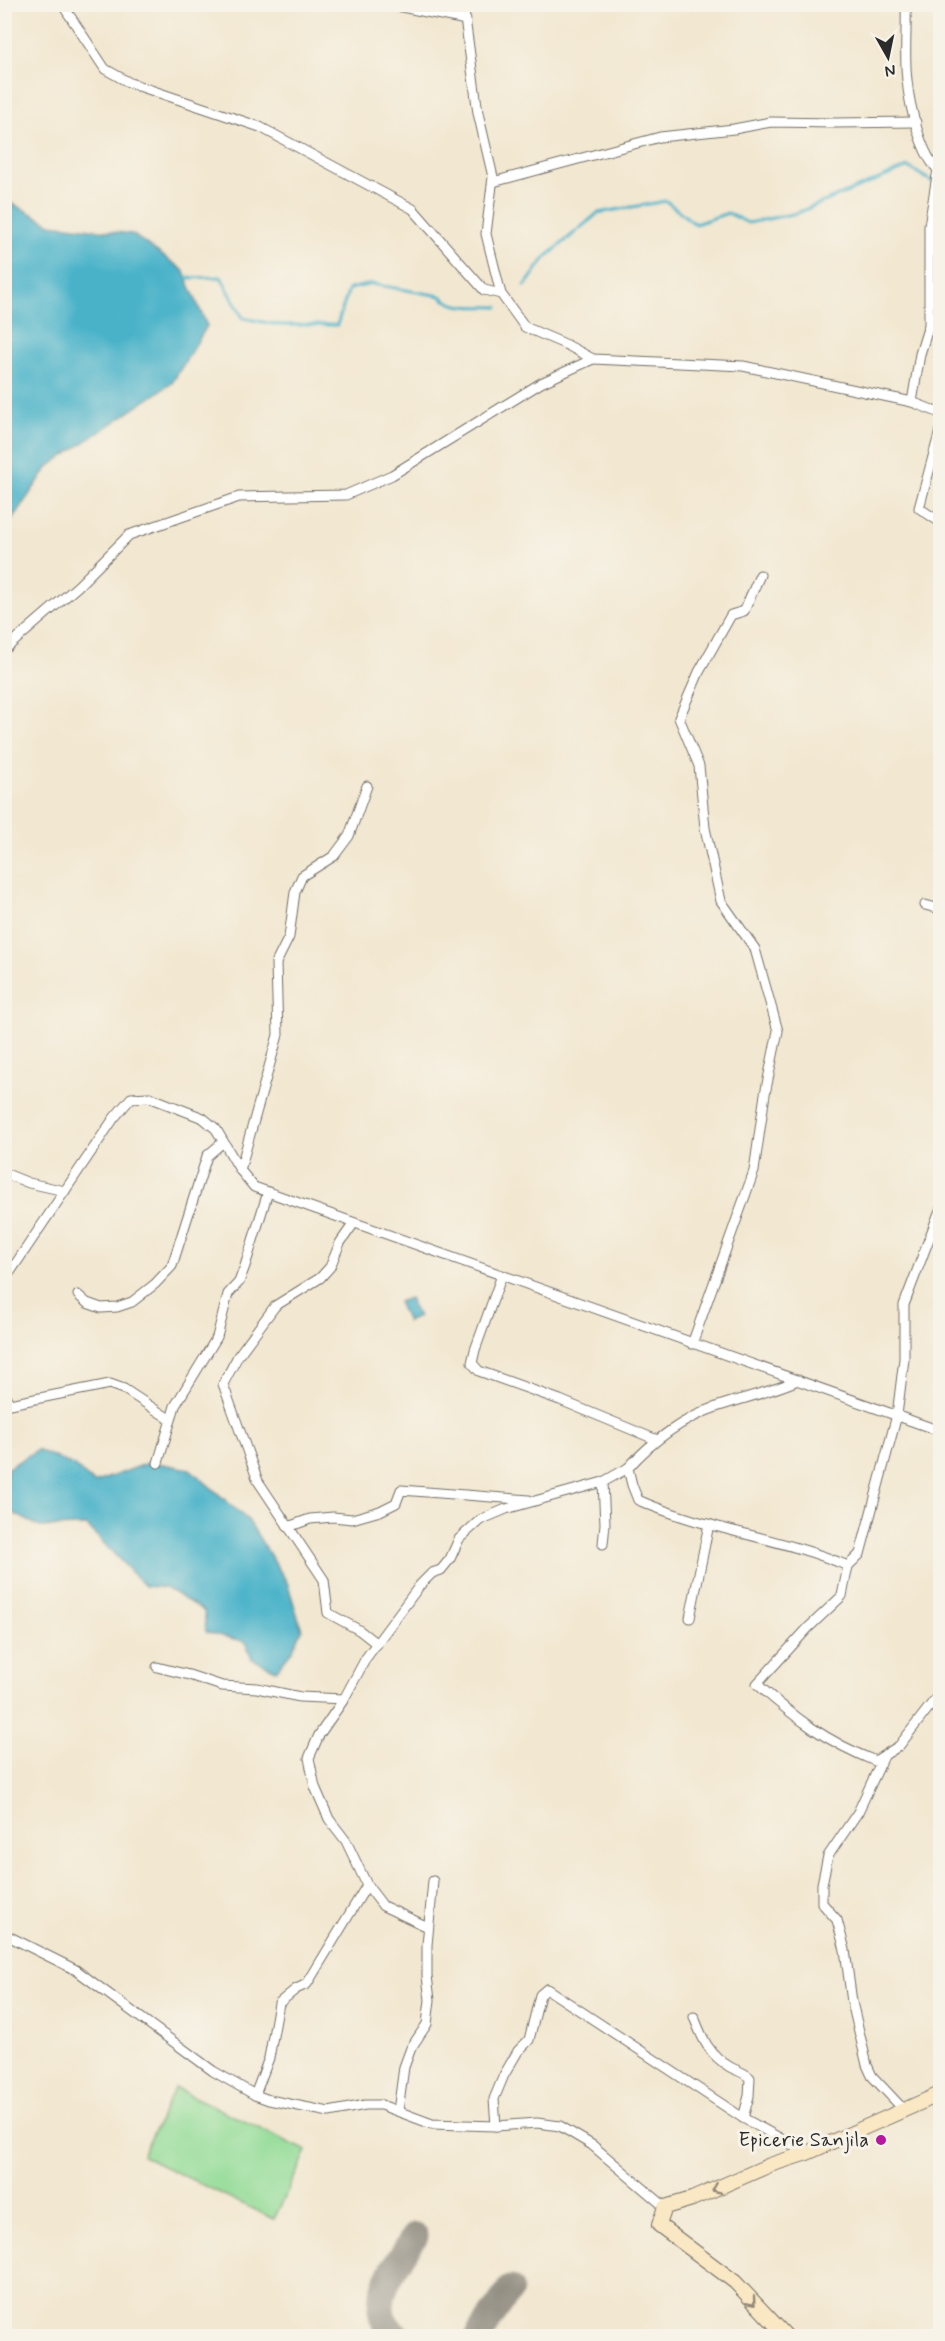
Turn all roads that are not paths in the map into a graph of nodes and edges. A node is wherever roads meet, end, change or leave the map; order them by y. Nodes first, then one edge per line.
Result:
1 (62, 4) edge
2 (387, 4) edge
3 (906, 4) edge
4 (465, 6) edge
5 (466, 20) junction
6 (916, 122) junction
7 (939, 170) edge
8 (493, 182) junction
9 (501, 294) junction
10 (593, 359) junction
11 (912, 402) junction
12 (940, 413) edge
13 (940, 430) edge
14 (940, 522) edge
15 (760, 575) dead end
16 (4, 650) edge
17 (367, 786) dead end
18 (925, 905) dead end
19 (940, 909) edge
20 (223, 1142) junction
21 (240, 1170) junction
22 (4, 1173) edge
23 (65, 1191) junction
24 (268, 1192) junction
25 (940, 1210) edge
26 (354, 1222) junction
27 (502, 1275) junction
28 (4, 1281) edge
29 (78, 1294) dead end
30 (692, 1344) junction
31 (798, 1380) junction
32 (4, 1394) edge
33 (897, 1415) junction
34 (171, 1420) junction
35 (940, 1431) edge
36 (657, 1440) junction
37 (158, 1463) dead end
38 (627, 1468) junction
39 (603, 1482) junction
40 (537, 1500) junction
41 (709, 1524) junction
42 (288, 1527) junction
43 (603, 1544) dead end
44 (848, 1566) junction
45 (690, 1618) dead end
46 (377, 1644) junction
47 (157, 1667) dead end
48 (940, 1693) edge
49 (344, 1699) junction
50 (884, 1756) junction
51 (433, 1881) dead end
52 (367, 1886) junction
53 (429, 1927) junction
54 (4, 1935) edge
55 (694, 2017) dead end
56 (940, 2094) edge
57 (255, 2095) junction
58 (904, 2110) junction
59 (398, 2111) junction
60 (743, 2118) junction
61 (496, 2126) junction
62 (807, 2153) junction
63 (665, 2207) junction
64 (786, 2337) edge

1 - 9 street
2 - 5 street
3 - 6 street
4 - 5 street
5 - 8 street
6 - 7 street
6 - 8 street
7 - 11 street
8 - 9 street
9 - 10 street
10 - 11 street
10 - 16 street
11 - 12 street
13 - 14 street
15 - 30 street
17 - 21 street
18 - 19 street
20 - 21 street
20 - 23 street
20 - 29 street
21 - 24 street
22 - 23 street
23 - 28 street
24 - 26 street
24 - 34 street
25 - 33 street
26 - 27 street
26 - 42 street
27 - 30 street
27 - 36 street
30 - 31 street
31 - 33 street
31 - 36 street
32 - 34 street
33 - 35 street
33 - 44 street
34 - 37 street
36 - 38 street
38 - 39 street
38 - 41 street
39 - 40 street
39 - 43 street
40 - 42 street
40 - 46 street
41 - 44 street
41 - 45 street
42 - 46 street
44 - 50 street
46 - 49 street
47 - 49 street
48 - 50 street
49 - 52 street
50 - 58 street
51 - 53 street
52 - 53 street
52 - 57 street
53 - 59 street
54 - 57 street
55 - 60 street
56 - 58 main road
57 - 59 street
58 - 62 main road
59 - 61 street
60 - 61 street
60 - 62 street
61 - 63 street
62 -> 63 main road
63 -> 64 main road

